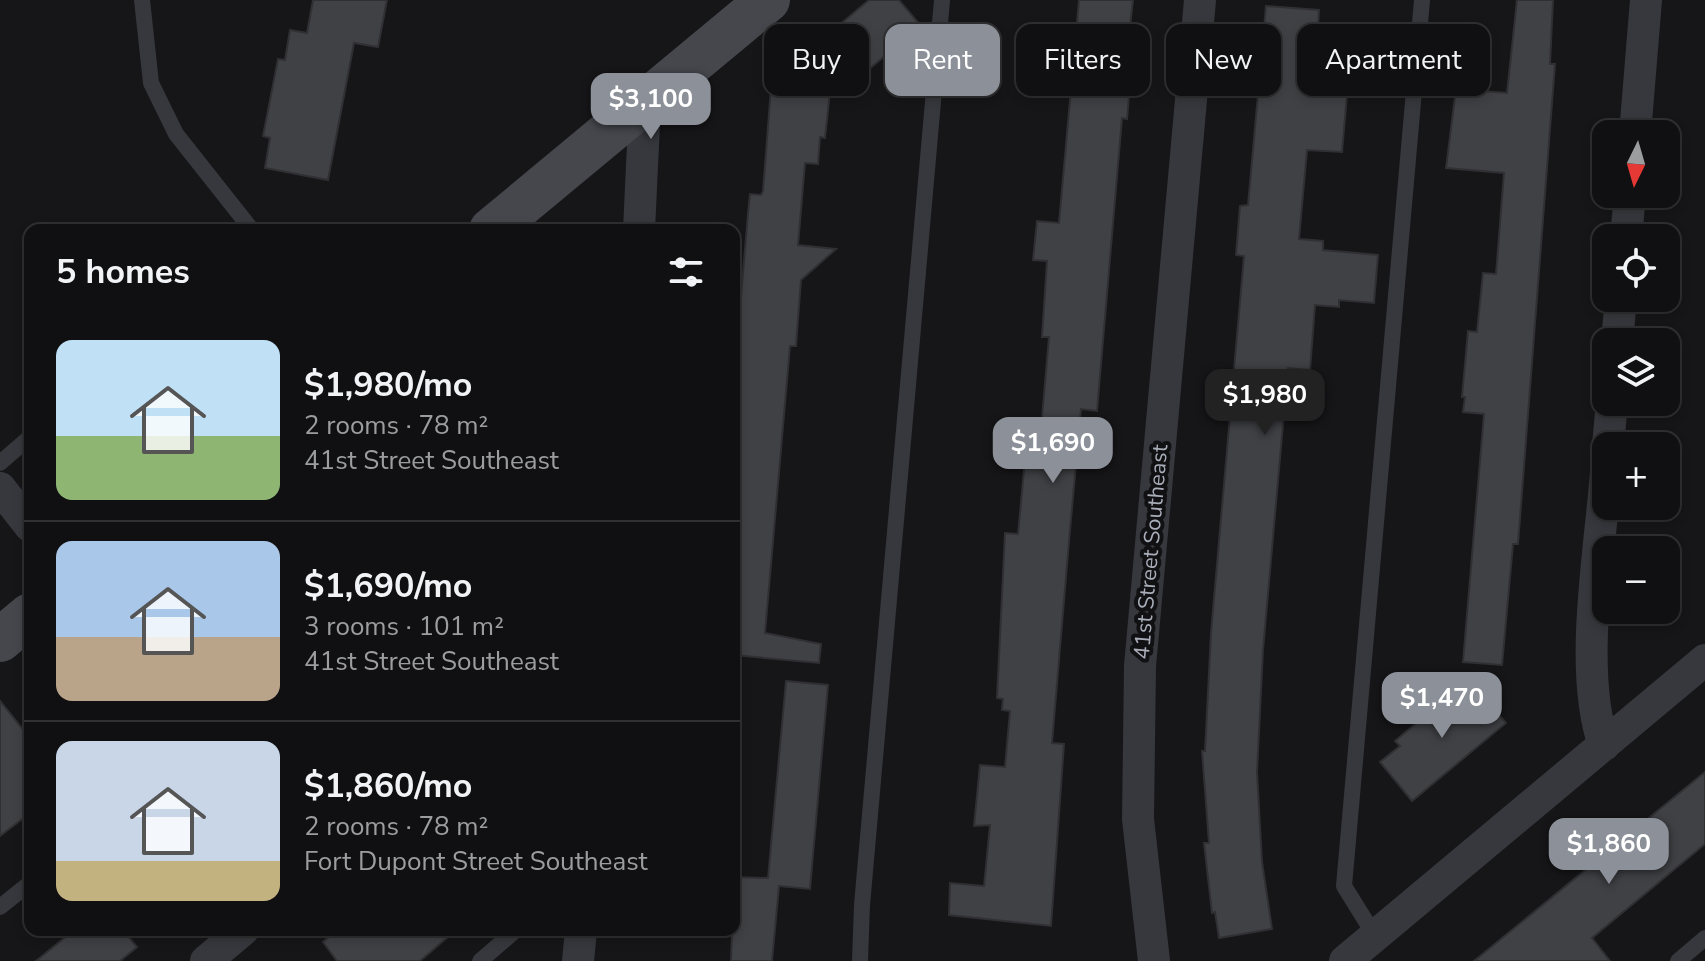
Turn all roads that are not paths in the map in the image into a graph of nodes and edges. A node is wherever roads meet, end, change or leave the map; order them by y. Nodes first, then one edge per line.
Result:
1 (142, 0) edge
2 (768, 0) edge
3 (942, 0) edge
4 (1200, 0) edge
5 (1422, 0) edge
6 (1646, 0) edge
7 (645, 102) junction
8 (1636, 120) edge
9 (247, 224) edge
10 (498, 224) edge
11 (639, 224) edge
12 (24, 442) edge
13 (0, 463) edge
14 (0, 488) edge
15 (24, 518) edge
16 (1602, 520) edge
17 (24, 620) edge
18 (0, 640) edge
19 (1705, 660) edge
20 (1604, 745) junction
21 (24, 888) edge
22 (0, 907) edge
23 (236, 936) edge
24 (509, 936) edge
25 (580, 936) edge
26 (1375, 936) junction
27 (1705, 938) edge
28 (206, 961) edge
29 (480, 961) edge
30 (578, 961) edge
31 (860, 961) edge
32 (1154, 961) edge
33 (1345, 961) edge
34 (1678, 961) edge

1 - 9 lane
2 - 7 main road
3 - 31 lane
4 - 32 street, 41st Street Southeast
5 - 26 lane
6 - 8 street
7 - 10 main road
7 - 11 street
12 - 13 lane
14 - 15 street
16 - 20 street
17 - 18 main road
19 - 20 street
20 - 26 street
21 - 22 lane
23 - 28 street
24 - 29 lane
25 - 30 street
26 - 33 street
27 - 34 lane

